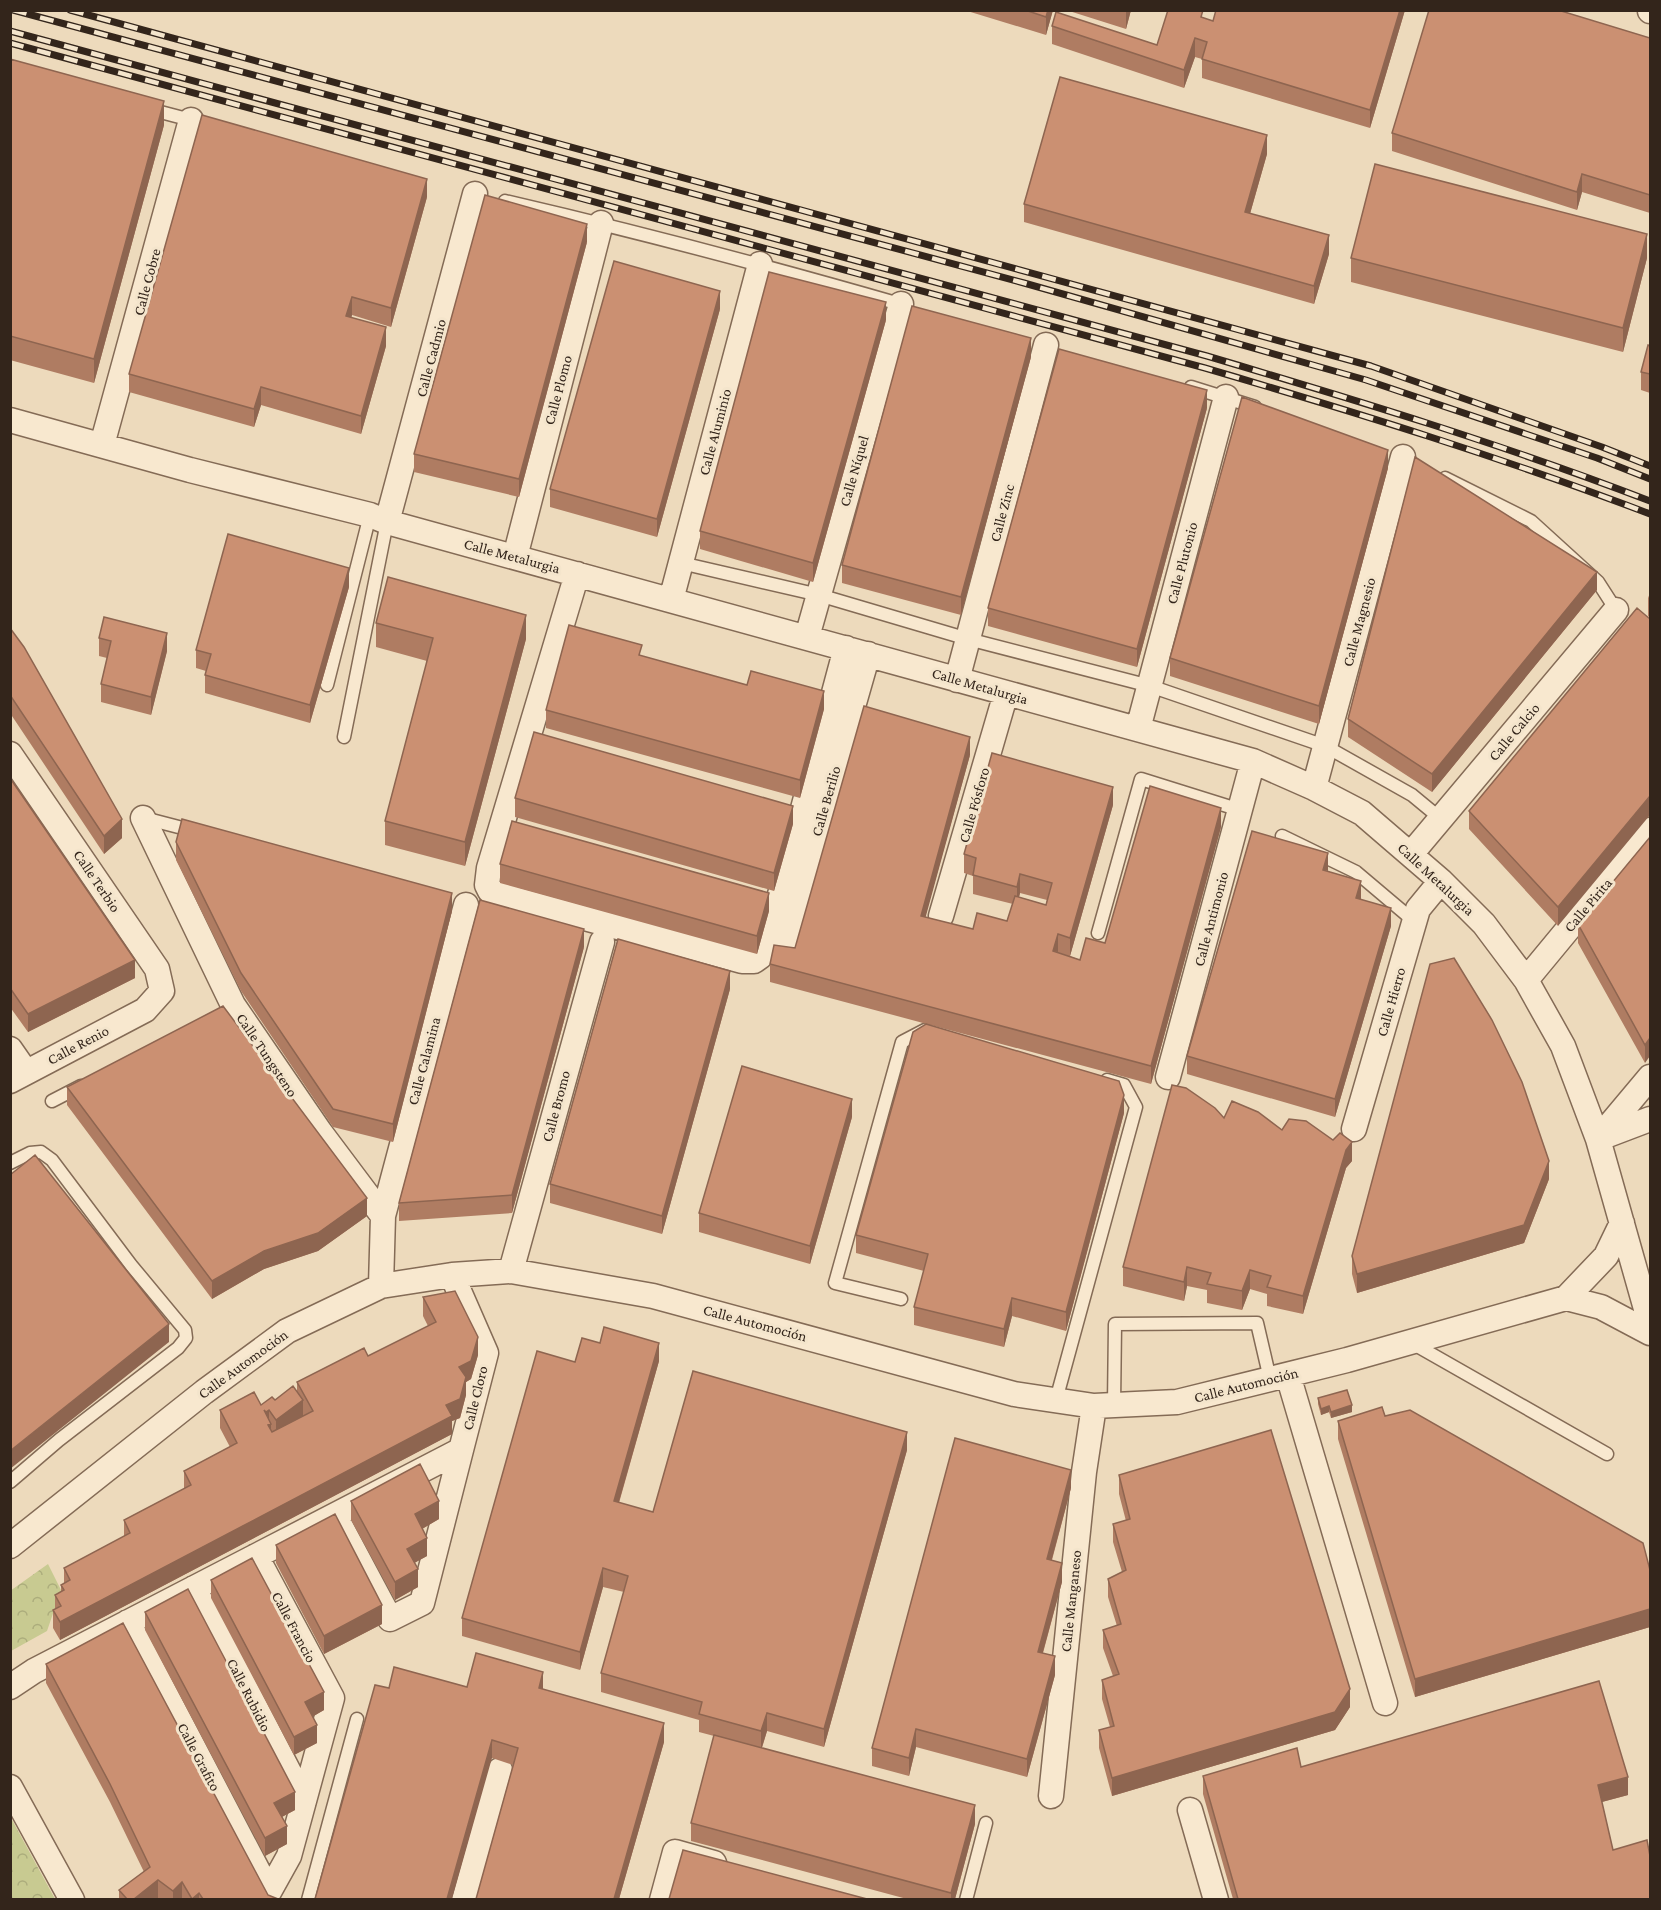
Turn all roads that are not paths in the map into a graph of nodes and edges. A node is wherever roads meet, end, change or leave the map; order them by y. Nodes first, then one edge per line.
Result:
1 (135, 105) edge
2 (191, 120) joint
3 (486, 197) joint
4 (601, 224) junction
5 (760, 264) junction
6 (906, 305) joint
7 (1046, 345) dead end
8 (1181, 384) edge
9 (1226, 397) junction
10 (1270, 412) edge
11 (10, 420) edge
12 (102, 445) junction
13 (1403, 457) dead end
14 (1435, 473) edge
15 (378, 519) junction
16 (515, 557) junction
17 (681, 563) junction
18 (577, 574) junction
19 (819, 595) junction
20 (670, 600) junction
21 (1616, 610) joint
22 (807, 637) junction
23 (968, 639) junction
24 (857, 651) junction
25 (957, 680) junction
26 (327, 685) dead end
27 (1150, 686) junction
28 (1006, 693) junction
29 (1138, 729) junction
30 (344, 737) dead end
31 (1325, 747) junction
32 (10, 754) edge
33 (1253, 761) junction
34 (1314, 788) junction
35 (1240, 810) junction
36 (143, 818) joint
37 (1441, 819) junction
38 (502, 824) junction
39 (1650, 830) edge
40 (525, 831) edge
41 (201, 833) edge
42 (1282, 836) dead end
43 (1412, 854) junction
44 (1441, 881) junction
45 (755, 896) edge
46 (778, 902) junction
47 (466, 905) dead end
48 (941, 916) dead end
49 (1414, 921) junction
50 (1098, 933) dead end
51 (596, 940) dead end
52 (784, 948) edge
53 (1526, 980) junction
54 (145, 1010) joint
55 (935, 1033) edge
56 (10, 1049) edge
57 (1091, 1076) edge
58 (18, 1077) edge
59 (1168, 1077) dead end
60 (1650, 1077) edge
61 (92, 1079) edge
62 (52, 1101) dead end
63 (1650, 1123) edge
64 (1354, 1129) dead end
65 (1598, 1138) junction
66 (10, 1163) edge
67 (383, 1216) junction
68 (1622, 1223) junction
69 (511, 1271) junction
70 (452, 1275) junction
71 (381, 1286) junction
72 (1566, 1298) junction
73 (1643, 1298) junction
74 (901, 1299) dead end
75 (1601, 1307) junction
76 (1650, 1323) edge
77 (1650, 1333) edge
78 (1411, 1342) junction
79 (1279, 1377) junction
80 (1056, 1400) junction
81 (1104, 1406) junction
82 (461, 1450) junction
83 (1607, 1454) dead end
84 (10, 1482) edge
85 (334, 1515) junction
86 (10, 1546) edge
87 (256, 1556) junction
88 (194, 1588) junction
89 (128, 1622) junction
90 (10, 1687) edge
91 (1385, 1703) dead end
92 (357, 1719) dead end
93 (500, 1770) dead end
94 (10, 1787) edge
95 (1050, 1796) dead end
96 (304, 1801) junction
97 (1190, 1810) dead end
98 (986, 1823) dead end
99 (741, 1870) edge
100 (72, 1899) edge
101 (308, 1899) edge
102 (464, 1899) edge
103 (662, 1899) edge
104 (966, 1899) edge
105 (1216, 1899) edge

1 - 2 lane
2 - 12 street, Calle Cobre
3 - 4 lane
3 - 15 street, Calle Cadmio
4 - 5 lane
4 - 16 street, Calle Plomo
5 - 6 lane
5 - 17 street, Calle Aluminio
6 - 19 street, Calle Níquel
7 - 23 street, Calle Zinc
8 - 9 lane
9 - 10 lane
9 - 27 street, Calle Plutonio
11 - 12 street, Calle Metalurgia
12 - 15 street, Calle Metalurgia
13 - 31 street, Calle Magnesio
14 - 21 lane
15 - 16 street, Calle Metalurgia
15 - 26 lane
15 - 30 lane
16 - 18 street, Calle Metalurgia
17 - 19 lane
17 - 20 street, Calle Aluminio
18 - 20 street, Calle Metalurgia
18 - 38 street
19 - 22 street, Calle Níquel
19 - 23 lane
20 - 22 street, Calle Metalurgia
21 - 37 street, Calle Calcio
22 - 24 street, Calle Metalurgia
23 - 25 street, Calle Zinc
23 - 27 lane
24 - 25 street, Calle Metalurgia
24 - 46 street
24 - 52 street, Calle Berilio
25 - 28 street, Calle Metalurgia
27 - 29 street, Calle Plutonio
27 - 31 lane
28 - 29 street, Calle Metalurgia
28 - 48 street, Calle Fósforo
29 - 33 street, Calle Metalurgia
31 - 34 street, Calle Magnesio
31 - 37 lane
32 - 54 street, Calle Terbio
33 - 34 street, Calle Metalurgia
33 - 35 street, Calle Antimonio
34 - 43 street, Calle Metalurgia
35 - 50 lane
35 - 59 street, Calle Antimonio
36 - 41 lane
36 - 67 street, Calle Tungsteno
37 - 43 street, Calle Calcio
38 - 40 street
38 - 46 street
39 - 53 street, Calle Pirita
42 - 49 lane
43 - 44 street, Calle Metalurgia
44 - 49 street, Calle Hierro
44 - 53 street, Calle Metalurgia
45 - 46 street
47 - 67 street, Calle Calamina
49 - 64 street, Calle Hierro
51 - 69 street, Calle Bromo
53 - 65 street, Calle Metalurgia
54 - 58 street, Calle Renio
55 - 74 lane
56 - 58 street
57 - 80 lane
60 - 65 street
61 - 62 lane
63 - 65 street
65 - 68 street, Calle Metalurgia
66 - 84 lane
67 - 71 street
68 - 72 street
68 - 73 street, Calle Metalurgia
69 - 70 street, Calle Automoción
69 - 80 street, Calle Automoción
70 - 71 street, Calle Automoción
70 - 82 street, Calle Cloro
71 - 86 street, Calle Automoción
72 - 75 street
72 - 78 street, Calle Automoción
73 - 75 street
73 - 76 street, Calle Metalurgia
75 - 77 street
78 - 79 street, Calle Automoción
78 - 83 lane
79 - 81 street, Calle Automoción
79 - 81 lane
79 - 91 street
80 - 81 street, Calle Automoción
81 - 95 street, Calle Manganeso
82 - 85 street, Calle Cloro
82 - 85 street
85 - 87 street, Calle Cloro
87 - 88 street, Calle Cloro
87 - 96 street, Calle Francio
88 - 89 street, Calle Cloro
88 - 96 street, Calle Rubidio
89 - 90 street, Calle Cloro
89 - 96 street, Calle Grafito
92 - 101 lane
93 - 102 street
94 - 100 street
97 - 105 street
98 - 104 lane
99 - 103 street

